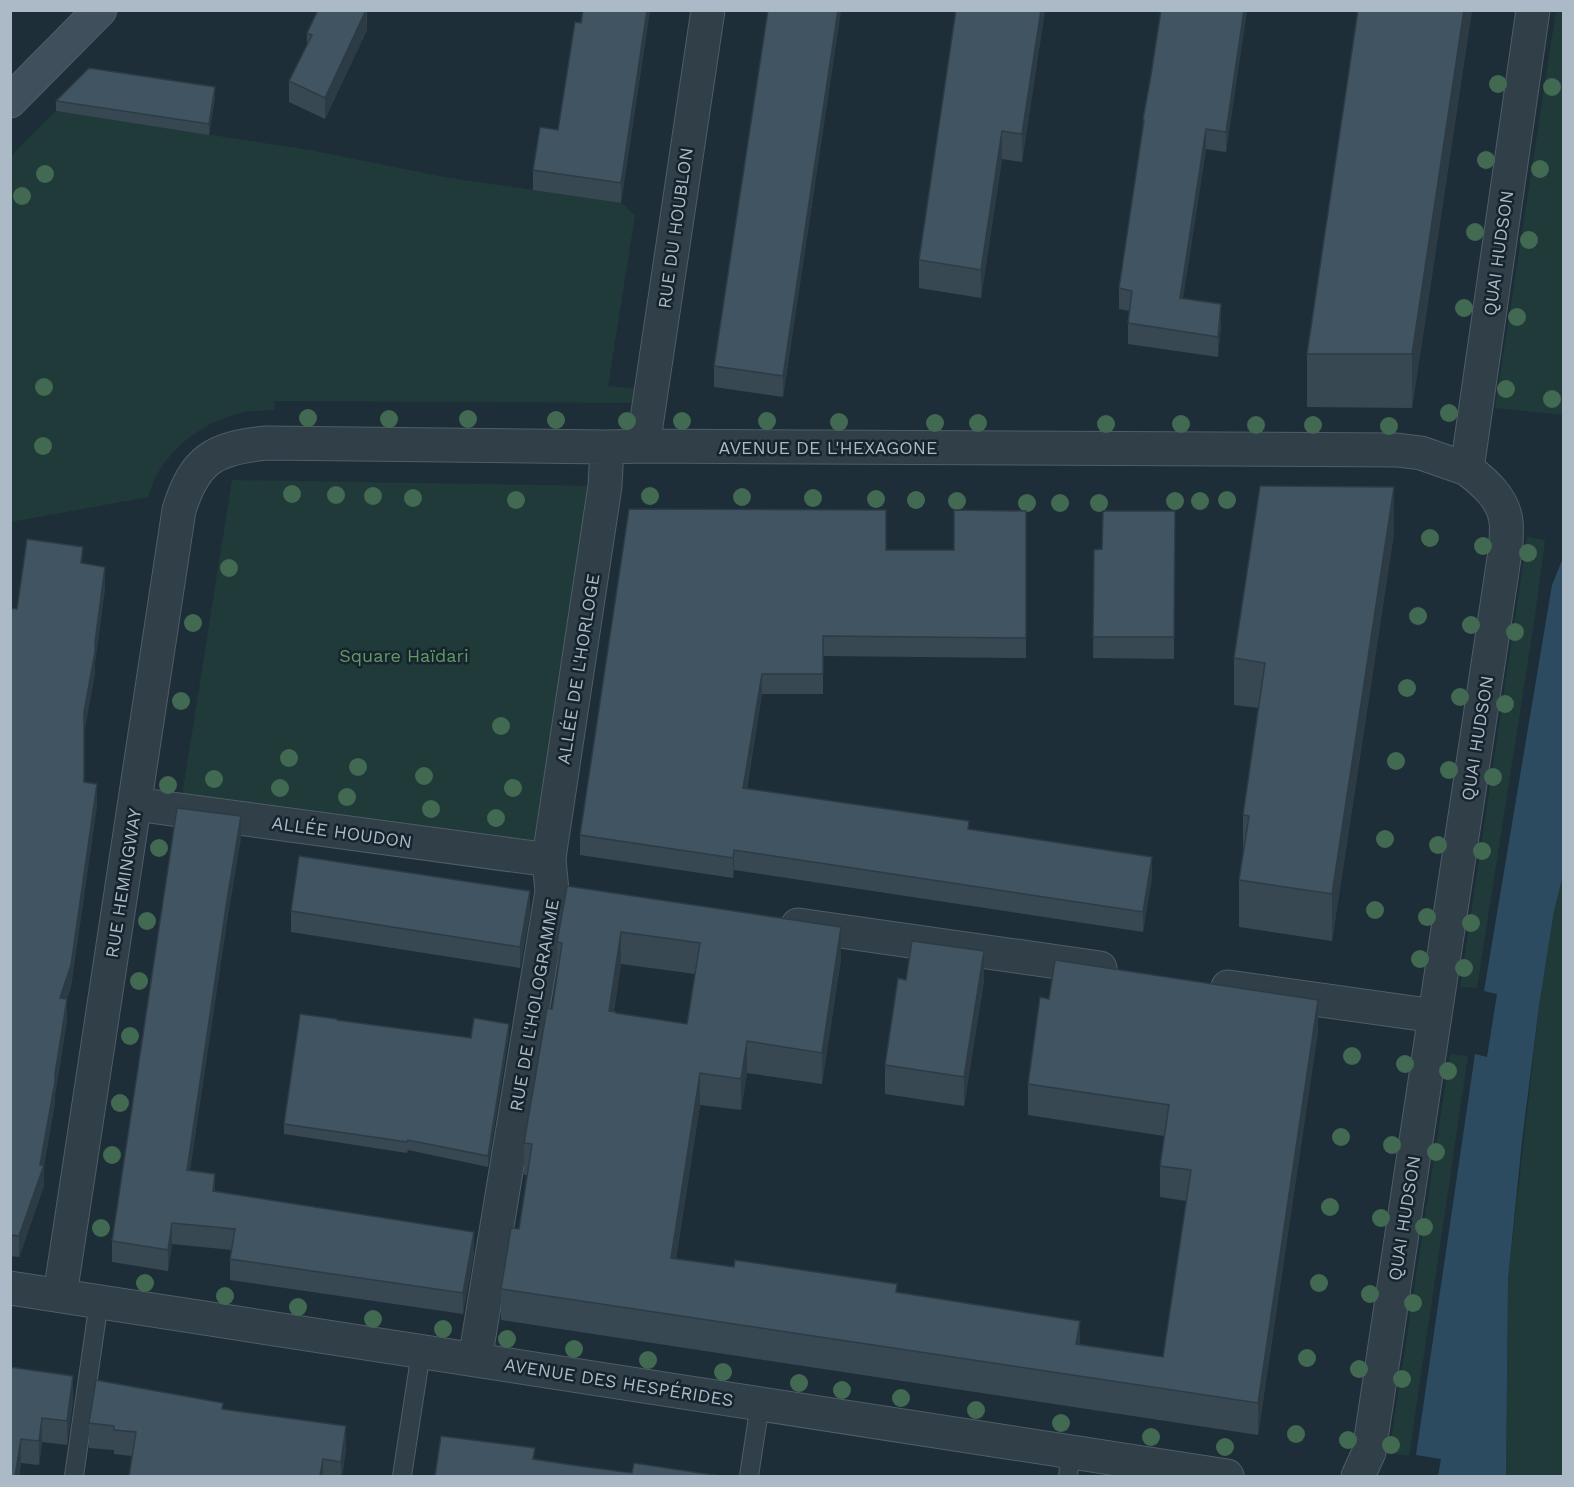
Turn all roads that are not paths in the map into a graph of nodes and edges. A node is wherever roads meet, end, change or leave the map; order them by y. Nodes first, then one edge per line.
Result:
1 (100, 10) edge
2 (708, 10) edge
3 (1533, 10) edge
4 (12, 97) edge
5 (643, 446) junction
6 (607, 447) junction
7 (1467, 469) junction
8 (194, 474) joint
9 (135, 804) junction
10 (559, 881) junction
11 (772, 921) edge
12 (1124, 971) edge
13 (1194, 982) edge
14 (1435, 1016) junction
15 (10, 1288) edge
16 (60, 1295) junction
17 (99, 1301) junction
18 (422, 1352) junction
19 (475, 1360) junction
20 (760, 1404) junction
21 (1070, 1464) edge
22 (74, 1476) edge
23 (402, 1476) edge
24 (749, 1476) edge
25 (1227, 1476) edge
26 (1358, 1476) edge

1 - 4 street
2 - 5 street, RUE DU HOUBLON
3 - 7 street, QUAI HUDSON
5 - 6 street, AVENUE DE L'HEXAGONE
5 - 7 street, AVENUE DE L'HEXAGONE
6 - 8 street, AVENUE DE L'HEXAGONE
6 - 10 street, ALLÉE DE L'HORLOGE
7 - 14 street, QUAI HUDSON
8 - 9 street, RUE HEMINGWAY
9 - 10 street, ALLÉE HOUDON
9 - 16 street, RUE HEMINGWAY
10 - 19 street, RUE DE L'HOLOGRAMME
11 - 12 street
13 - 14 street
14 - 26 street, QUAI HUDSON
15 - 16 street, AVENUE DES HESPÉRIDES
16 - 17 street, AVENUE DES HESPÉRIDES
17 - 18 street, AVENUE DES HESPÉRIDES
17 - 22 lane
18 - 19 street, AVENUE DES HESPÉRIDES
18 - 23 lane
19 - 20 street, AVENUE DES HESPÉRIDES
20 - 21 street, AVENUE DES HESPÉRIDES
20 - 24 lane
21 - 25 street, AVENUE DES HESPÉRIDES

